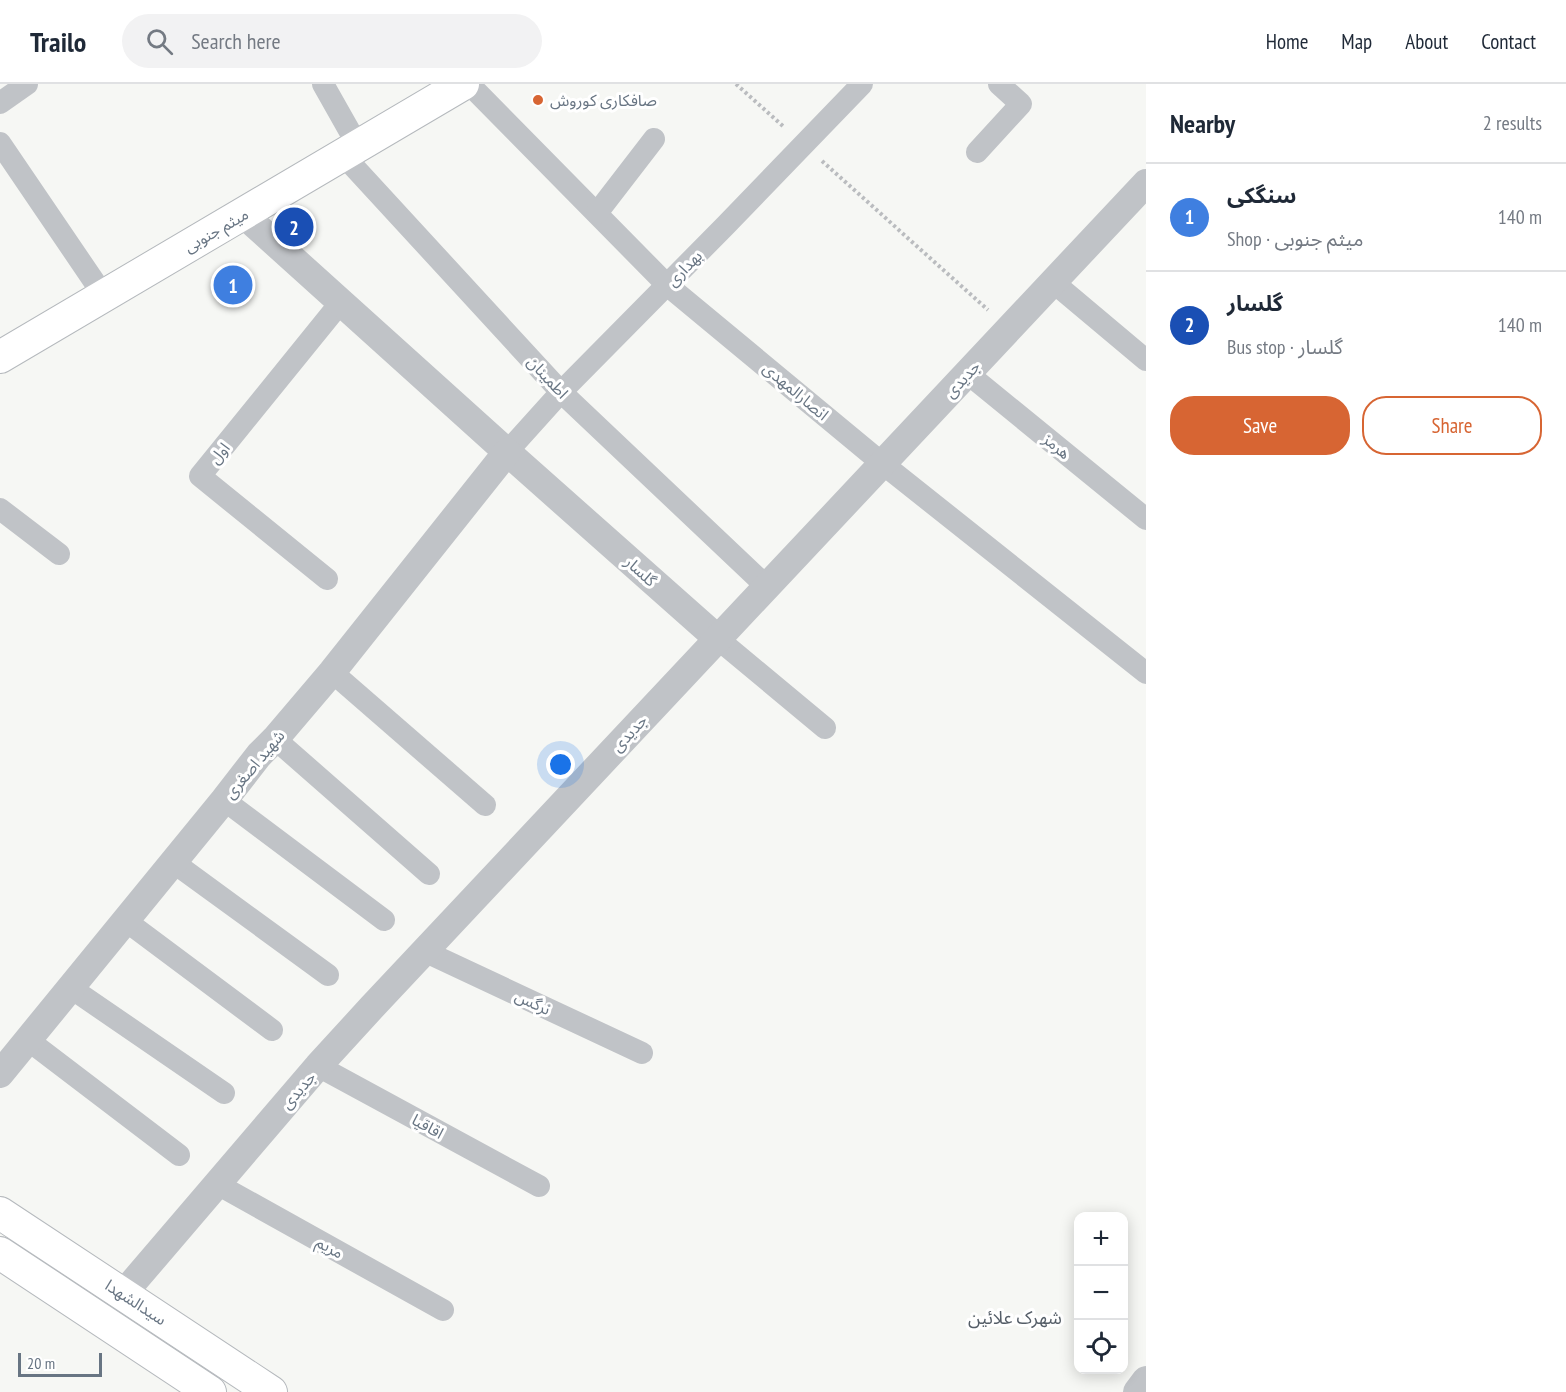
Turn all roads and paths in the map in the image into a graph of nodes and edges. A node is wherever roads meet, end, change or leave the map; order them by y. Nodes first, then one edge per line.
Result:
1 (27, 84) edge
2 (323, 84) edge
3 (463, 84) edge
4 (469, 84) edge
5 (736, 84) edge
6 (862, 84) edge
7 (999, 84) edge
8 (0, 103) edge
9 (654, 139) dead end
10 (0, 143) edge
11 (804, 144) junction
12 (351, 151) junction
13 (977, 152) dead end
14 (1146, 183) edge
15 (597, 213) junction
16 (243, 214) junction
17 (1053, 282) junction
18 (668, 285) junction
19 (104, 296) junction
20 (341, 302) junction
21 (1009, 329) junction
22 (0, 357) edge
23 (1146, 360) edge
24 (967, 373) junction
25 (561, 392) junction
26 (507, 452) junction
27 (884, 464) junction
28 (0, 509) edge
29 (1146, 519) edge
30 (59, 554) dead end
31 (327, 579) dead end
32 (766, 587) junction
33 (718, 639) junction
34 (332, 672) junction
35 (1146, 673) edge
36 (825, 728) dead end
37 (275, 739) junction
38 (225, 800) junction
39 (485, 805) dead end
40 (173, 862) junction
41 (429, 874) dead end
42 (384, 920) dead end
43 (126, 921) junction
44 (424, 951) junction
45 (328, 975) dead end
46 (71, 988) junction
47 (272, 1030) dead end
48 (28, 1040) junction
49 (642, 1053) dead end
50 (318, 1066) junction
51 (0, 1074) edge
52 (224, 1092) dead end
53 (179, 1155) dead end
54 (217, 1184) junction
55 (539, 1186) dead end
56 (0, 1214) edge
57 (0, 1253) edge
58 (123, 1294) junction
59 (443, 1310) dead end
60 (1146, 1380) edge
61 (210, 1392) edge
62 (271, 1392) edge
63 (1137, 1392) edge

1 - 8 street
2 - 12 street, اطمینان
3 - 12 main road, میثم جنوبی
4 - 15 street, انصارالمهدی
5 - 11 path
6 - 11 street, بهداری
7 - 13 street
9 - 15 street
10 - 19 street
11 - 18 street, بهداری
11 - 21 path
12 - 16 main road, میثم جنوبی
12 - 25 street, اطمینان
14 - 17 street, جدیدی
15 - 18 street, انصارالمهدی
16 - 19 main road, میثم جنوبی
16 - 20 street, گلسار
17 - 21 street, جدیدی
17 - 23 street
18 - 25 street, بهداری
18 - 27 street, انصارالمهدی
19 - 22 main road, میثم جنوبی
20 - 26 street, گلسار
20 - 31 street, اول
21 - 24 street, جدیدی
24 - 27 street, جدیدی
24 - 29 street, هرمز
25 - 26 street, بهداری
25 - 32 street, اطمینان
26 - 33 street, گلسار
26 - 34 street, شهید اصغری
27 - 32 street, جدیدی
27 - 35 street, انصارالمهدی
28 - 30 street
32 - 33 street, جدیدی
33 - 36 street
33 - 44 street, جدیدی
34 - 37 street, شهید اصغری
34 - 39 street
37 - 38 street, شهید اصغری
37 - 41 street
38 - 40 street, شهید اصغری
38 - 42 street
40 - 43 street, شهید اصغری
40 - 45 street
43 - 46 street, شهید اصغری
43 - 47 street
44 - 49 street, نرگس
44 - 50 street, جدیدی
46 - 48 street, شهید اصغری
46 - 52 street
48 - 51 street, شهید اصغری
48 - 53 street
50 - 54 street, جدیدی
50 - 55 street, اقاقیا
54 - 58 street, جدیدی
54 - 59 street, مریم
56 - 58 main road, سیدالشهدا
57 - 61 main road, سیدالشهدا
58 - 62 main road, سیدالشهدا
60 - 63 street

